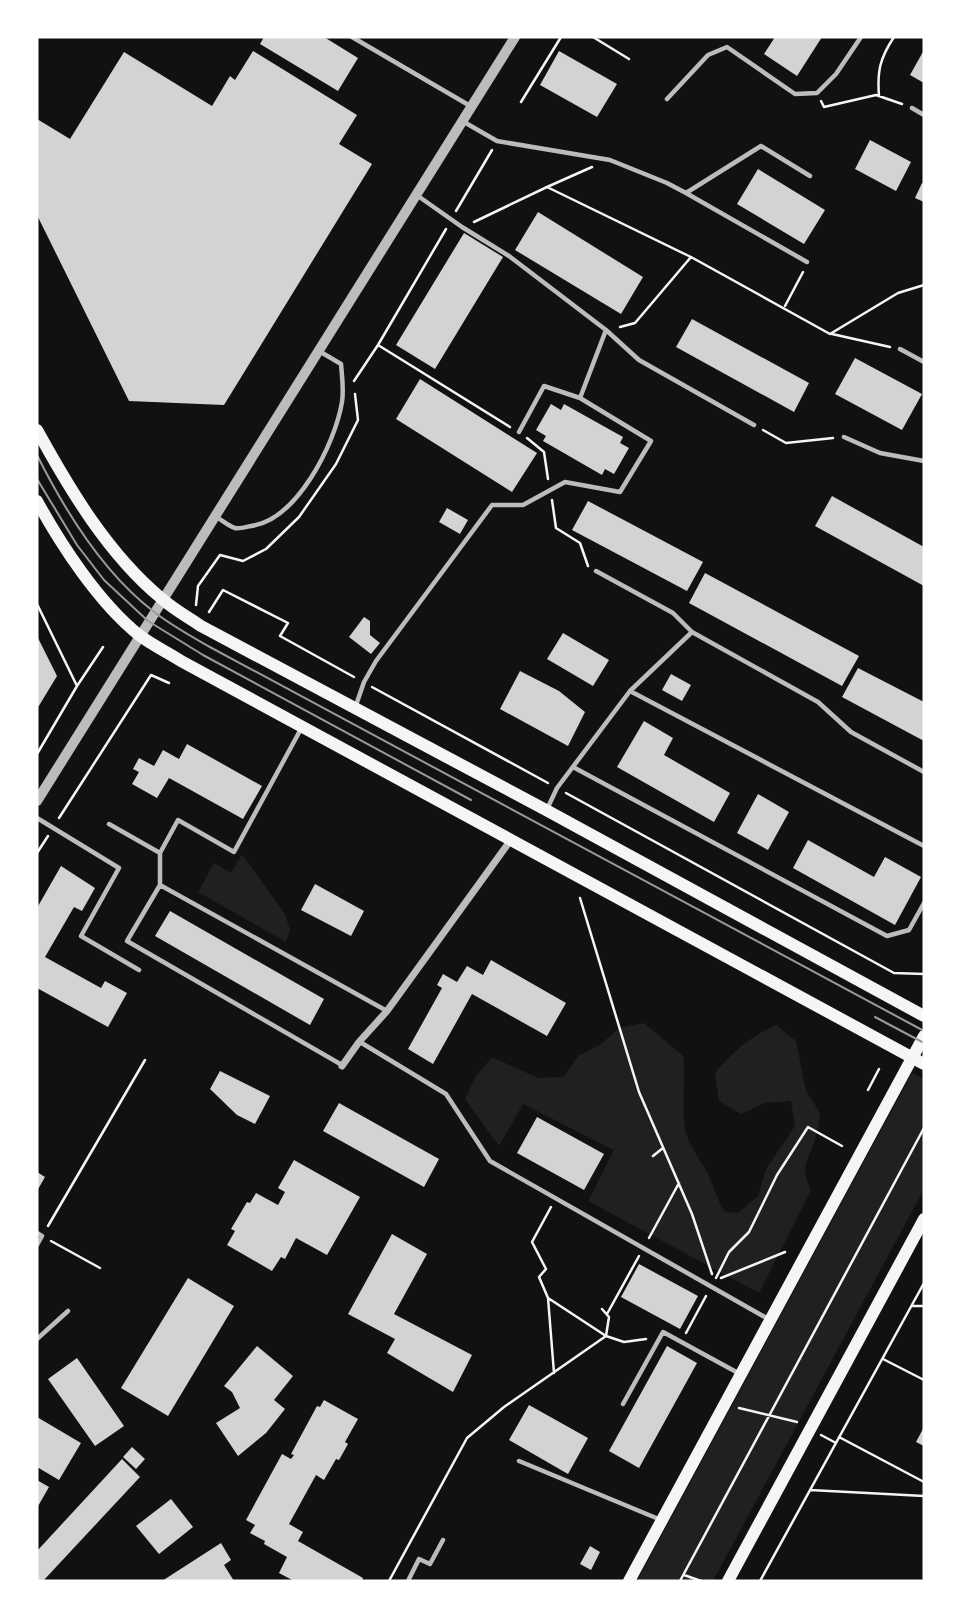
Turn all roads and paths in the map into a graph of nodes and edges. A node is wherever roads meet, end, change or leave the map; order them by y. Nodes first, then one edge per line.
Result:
1 (352, 37) edge
2 (515, 37) edge
3 (561, 37) edge
4 (593, 37) edge
5 (861, 37) edge
6 (894, 37) edge
7 (629, 59) dead end
8 (817, 93) junction
9 (879, 96) junction
10 (667, 99) dead end
11 (521, 102) dead end
12 (472, 107) junction
13 (912, 108) joint
14 (924, 115) edge
15 (463, 121) junction
16 (497, 141) junction
17 (610, 160) junction
18 (810, 176) dead end
19 (547, 187) junction
20 (686, 193) junction
21 (416, 195) junction
22 (451, 220) junction
23 (461, 227) junction
24 (441, 237) junction
25 (691, 257) junction
26 (807, 262) joint
27 (924, 285) edge
28 (785, 307) junction
29 (606, 330) junction
30 (830, 334) junction
31 (900, 349) joint
32 (318, 351) junction
33 (924, 362) edge
34 (580, 398) junction
35 (754, 425) joint
36 (37, 430) edge
37 (519, 432) junction
38 (844, 437) joint
39 (924, 461) edge
40 (550, 491) junction
41 (37, 500) edge
42 (214, 516) junction
43 (588, 566) dead end
44 (596, 571) dead end
45 (162, 599) junction
46 (37, 604) edge
47 (194, 604) dead end
48 (200, 610) dead end
49 (206, 616) dead end
50 (692, 632) junction
51 (139, 635) junction
52 (103, 647) dead end
53 (364, 682) junction
54 (169, 683) dead end
55 (78, 686) junction
56 (630, 691) junction
57 (355, 709) junction
58 (302, 726) junction
59 (37, 754) edge
60 (573, 767) junction
61 (924, 772) edge
62 (557, 788) junction
63 (37, 802) edge
64 (546, 810) junction
65 (37, 818) edge
66 (109, 824) dead end
67 (53, 828) junction
68 (510, 841) junction
69 (924, 846) edge
70 (37, 853) edge
71 (160, 853) junction
72 (159, 885) junction
73 (580, 898) dead end
74 (924, 903) edge
75 (139, 970) dead end
76 (924, 974) edge
77 (387, 1012) junction
78 (924, 1016) edge
79 (924, 1036) edge
80 (359, 1042) junction
81 (912, 1057) junction
82 (145, 1060) dead end
83 (924, 1064) edge
84 (342, 1066) joint
85 (879, 1069) dead end
86 (868, 1090) dead end
87 (924, 1128) edge
88 (842, 1146) dead end
89 (663, 1148) junction
90 (653, 1156) dead end
91 (555, 1199) junction
92 (924, 1219) edge
93 (40, 1234) edge
94 (37, 1245) edge
95 (785, 1252) dead end
96 (100, 1268) dead end
97 (715, 1281) junction
98 (924, 1283) edge
99 (708, 1293) dead end
100 (548, 1298) junction
101 (912, 1306) junction
102 (924, 1306) edge
103 (602, 1308) dead end
104 (68, 1311) dead end
105 (770, 1320) junction
106 (606, 1336) junction
107 (660, 1337) junction
108 (37, 1339) edge
109 (681, 1342) junction
110 (883, 1359) junction
111 (554, 1373) junction
112 (741, 1374) junction
113 (924, 1380) edge
114 (726, 1401) junction
115 (623, 1404) dead end
116 (769, 1416) junction
117 (809, 1429) junction
118 (839, 1437) junction
119 (836, 1443) junction
120 (519, 1461) dead end
121 (924, 1482) edge
122 (810, 1490) junction
123 (924, 1496) edge
124 (662, 1520) junction
125 (443, 1540) dead end
126 (684, 1576) junction
127 (733, 1579) edge
128 (389, 1581) edge
129 (408, 1581) edge
130 (629, 1581) edge
131 (680, 1581) edge
132 (701, 1581) edge
133 (760, 1581) edge

1 - 12 lane
2 - 12 street
3 - 11 path
4 - 7 path
5 - 8 lane
6 - 9 path
8 - 9 path
8 - 10 lane
9 - 13 path
12 - 15 street
13 - 14 lane
15 - 16 lane
15 - 21 street
16 - 17 lane
16 - 22 path
17 - 19 path
17 - 20 lane
18 - 20 lane
19 - 23 path
19 - 25 path
20 - 26 lane
21 - 22 lane
21 - 32 street
22 - 23 lane
22 - 24 path
23 - 24 path
23 - 29 lane
24 - 37 path
25 - 28 path
25 - 29 path
26 - 28 path
27 - 30 path
28 - 30 path
29 - 34 lane
29 - 35 lane
30 - 31 path
31 - 33 lane
32 - 42 street
32 - 42 lane
34 - 37 lane
34 - 40 lane
35 - 38 path
36 - 45 main road
37 - 40 path
38 - 39 lane
40 - 43 path
40 - 53 lane
41 - 51 main road
42 - 45 street
44 - 50 lane
45 - 51 street
45 - 57 main road
46 - 55 path
47 - 48 path
49 - 53 path
50 - 56 lane
50 - 61 lane
51 - 58 main road
51 - 63 street
52 - 55 path
53 - 57 lane
53 - 62 path
54 - 67 path
55 - 59 path
56 - 60 lane
56 - 69 lane
57 - 64 main road
58 - 68 main road
58 - 71 lane
60 - 62 lane
60 - 74 lane
62 - 64 lane
62 - 76 path
64 - 78 main road
65 - 67 lane
66 - 71 lane
67 - 70 path
67 - 75 lane
68 - 77 street
68 - 81 main road
71 - 72 lane
72 - 77 lane
72 - 84 lane
73 - 89 path
77 - 80 street
79 - 81 main road
80 - 84 street
80 - 91 lane
81 - 83 main road
81 - 105 main road
82 - 93 path
85 - 86 path
87 - 116 path
88 - 97 path
89 - 90 path
89 - 97 path
91 - 100 path
91 - 105 lane
92 - 117 main road
93 - 94 lane
93 - 96 path
95 - 97 path
98 - 101 path
99 - 109 path
100 - 106 path
100 - 111 path
101 - 102 path
101 - 110 path
103 - 106 path
104 - 108 lane
105 - 112 main road
106 - 107 path
106 - 111 path
107 - 109 lane
107 - 115 lane
109 - 112 lane
110 - 113 path
110 - 118 path
111 - 128 path
112 - 114 main road
114 - 116 path
114 - 124 main road
116 - 117 path
116 - 126 path
117 - 119 path
117 - 127 main road
118 - 119 path
118 - 121 path
119 - 122 path
120 - 124 lane
122 - 123 path
122 - 133 path
124 - 130 main road
125 - 129 lane
126 - 131 path
126 - 132 path

